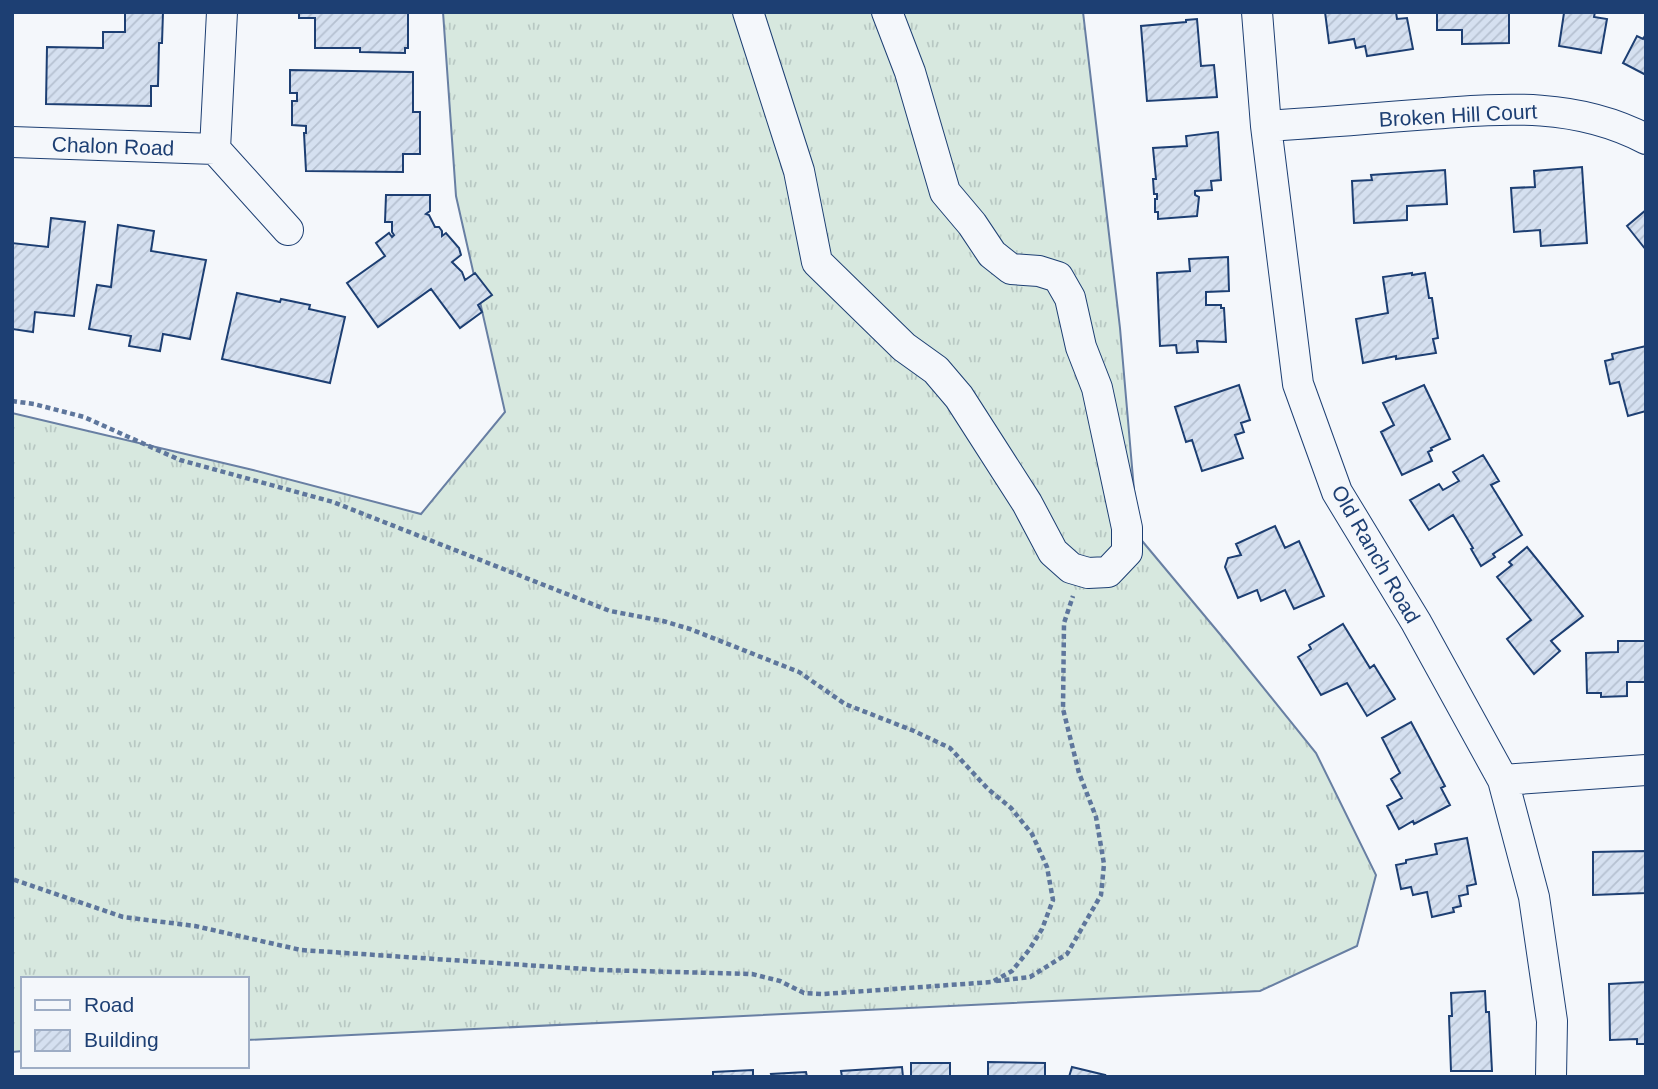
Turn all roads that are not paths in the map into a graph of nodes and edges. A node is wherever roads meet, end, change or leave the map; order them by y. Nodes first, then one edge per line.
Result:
1 (222, 12) edge
2 (748, 12) edge
3 (887, 12) edge
4 (1257, 12) edge
5 (1266, 126) junction
6 (1646, 139) edge
7 (12, 142) edge
8 (215, 149) junction
9 (288, 230) dead end
10 (1646, 770) edge
11 (1503, 780) junction
12 (1551, 1077) edge

1 - 8 street
2 - 3 street
4 - 5 street, Old Ranch Road
5 - 6 street, Broken Hill Court
5 - 11 street, Old Ranch Road
7 - 8 street, Chalon Road
8 - 9 street
10 - 11 street
11 - 12 street, Old Ranch Road

